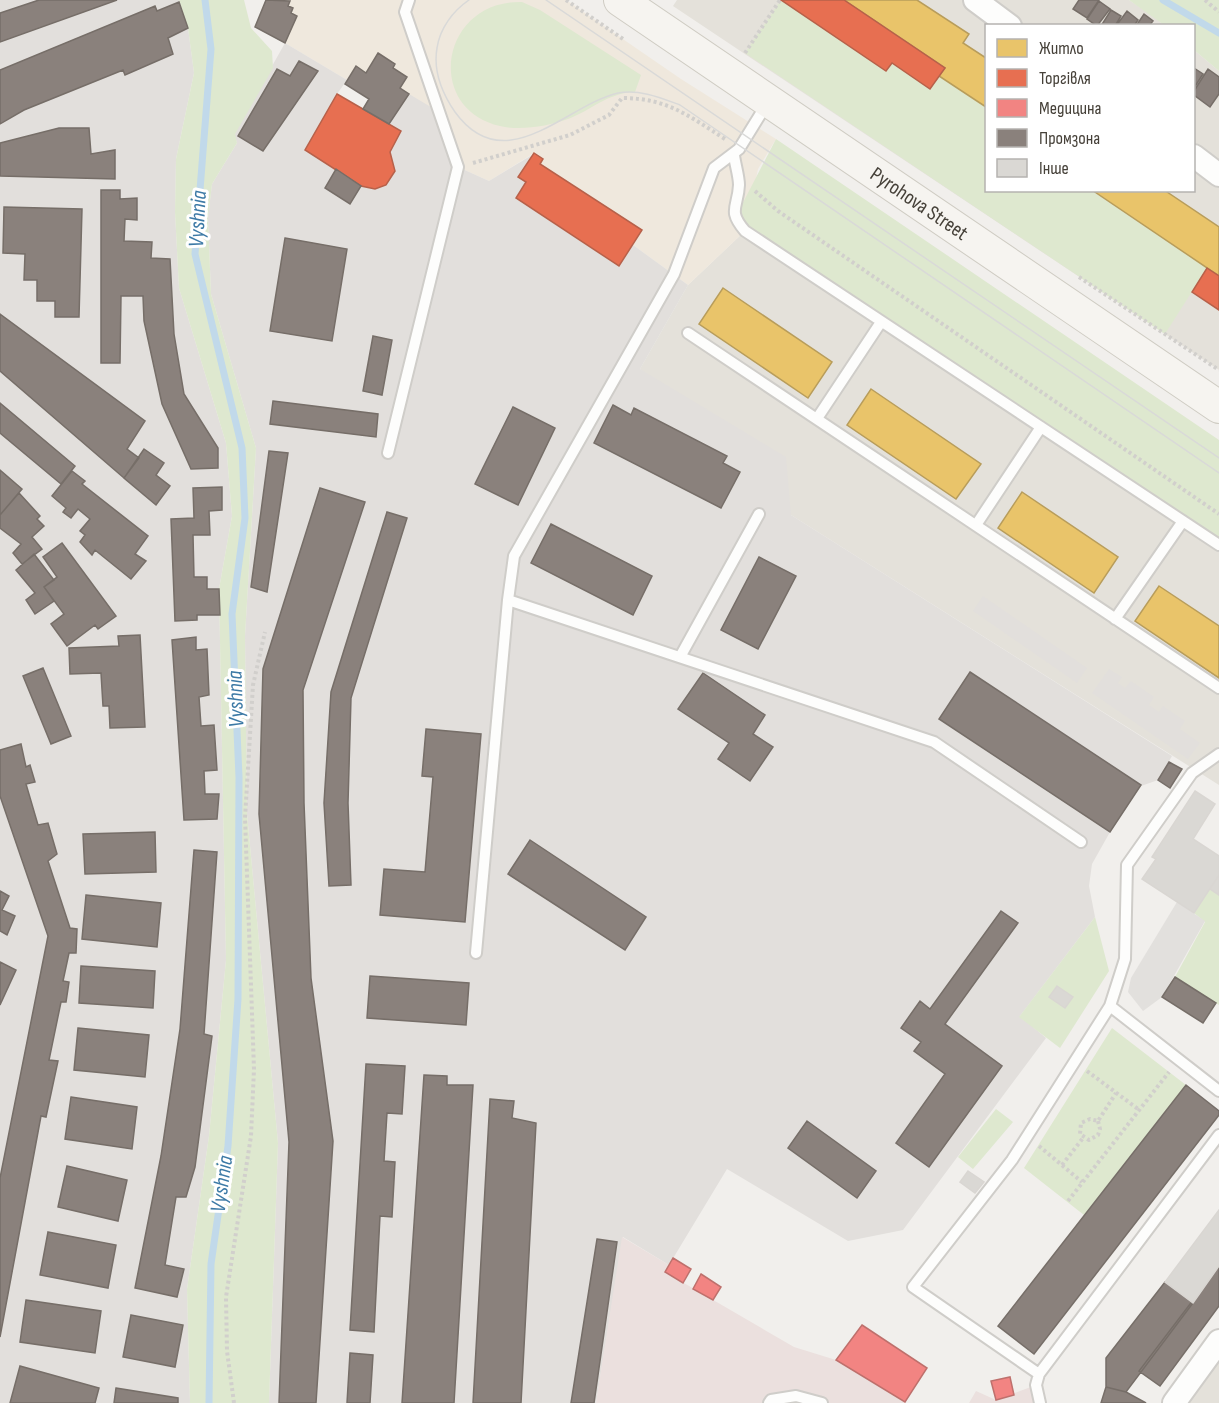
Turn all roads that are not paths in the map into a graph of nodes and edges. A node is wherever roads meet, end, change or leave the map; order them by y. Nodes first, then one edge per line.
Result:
1 (409, 0) edge
2 (975, 0) edge
3 (624, 1) edge
4 (1007, 24) edge
5 (768, 102) junction
6 (736, 152) junction
7 (1195, 157) edge
8 (1219, 175) edge
9 (881, 322) junction
10 (688, 333) dead end
11 (1217, 400) edge
12 (818, 417) junction
13 (1041, 427) junction
14 (388, 453) dead end
15 (759, 514) dead end
16 (1183, 521) junction
17 (976, 525) junction
18 (1219, 545) edge
19 (508, 600) junction
20 (1115, 619) junction
21 (680, 657) junction
22 (1219, 688) edge
23 (1219, 754) edge
24 (1082, 842) dead end
25 (476, 953) dead end
26 (1110, 1006) junction
27 (1219, 1091) edge
28 (1219, 1135) edge
29 (1219, 1341) edge
30 (1039, 1374) junction
31 (769, 1403) edge
32 (822, 1403) edge
33 (1040, 1403) edge
34 (1174, 1403) edge

1 - 14 lane
2 - 4 street
3 - 5 main road, Pyrohova Street
5 - 6 lane
5 - 11 main road, Pyrohova Street
6 - 9 lane
6 - 19 lane
7 - 8 street
9 - 12 lane
9 - 13 lane
10 - 12 lane
12 - 17 lane
13 - 16 lane
13 - 17 lane
15 - 21 lane
16 - 18 lane
16 - 20 lane
17 - 20 lane
19 - 21 lane
19 - 25 lane
20 - 22 lane
21 - 24 lane
23 - 26 lane
26 - 27 lane
26 - 30 lane
28 - 30 lane
29 - 34 street
30 - 33 lane
31 - 32 lane

